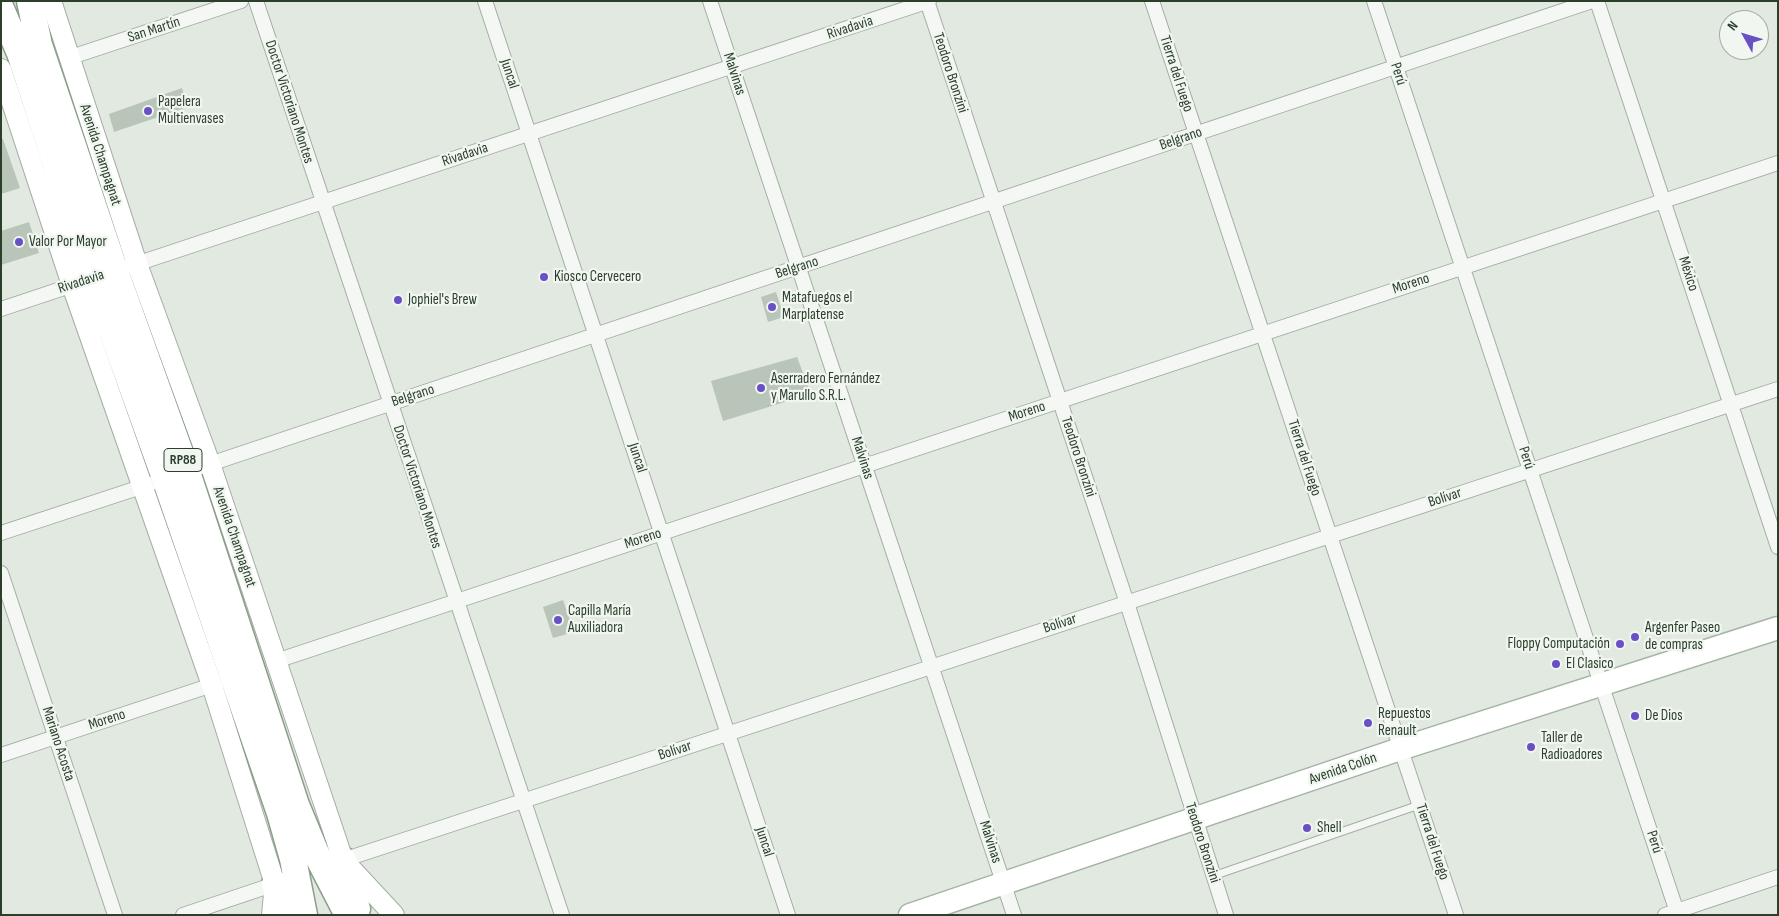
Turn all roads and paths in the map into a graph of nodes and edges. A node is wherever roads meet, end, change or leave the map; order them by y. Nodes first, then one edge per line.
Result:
1 (30, 1) edge
2 (51, 1) edge
3 (241, 1) edge
4 (256, 1) edge
5 (485, 1) edge
6 (710, 1) edge
7 (1152, 1) edge
8 (1374, 1) edge
9 (1592, 1) edge
10 (1597, 1) edge
11 (928, 2) edge
12 (2, 10) edge
13 (68, 58) junction
14 (732, 67) junction
15 (1396, 67) junction
16 (3, 79) edge
17 (529, 134) junction
18 (1196, 134) junction
19 (1778, 163) edge
20 (1663, 200) junction
21 (323, 202) junction
22 (994, 202) junction
23 (798, 267) junction
24 (1463, 267) junction
25 (104, 275) junction
26 (1, 309) edge
27 (1262, 334) junction
28 (596, 335) junction
29 (1778, 389) edge
30 (1060, 401) junction
31 (390, 404) junction
32 (1731, 405) junction
33 (864, 466) junction
34 (1530, 470) junction
35 (176, 475) junction
36 (1, 533) edge
37 (661, 533) junction
38 (1330, 536) junction
39 (1778, 547) edge
40 (1, 573) edge
41 (456, 601) junction
42 (1127, 602) junction
43 (1778, 628) edge
44 (276, 661) junction
45 (931, 667) junction
46 (1602, 684) junction
47 (212, 685) junction
48 (728, 733) junction
49 (56, 737) junction
50 (1400, 749) junction
51 (1, 755) edge
52 (522, 801) junction
53 (1419, 805) junction
54 (1194, 819) junction
55 (343, 860) junction
56 (1213, 876) junction
57 (1778, 877) edge
58 (1003, 882) junction
59 (275, 884) junction
60 (1673, 913) edge
61 (116, 915) edge
62 (183, 915) edge
63 (272, 915) edge
64 (290, 915) edge
65 (304, 915) edge
66 (348, 915) edge
67 (358, 915) edge
68 (394, 915) edge
69 (562, 915) edge
70 (788, 915) edge
71 (910, 915) edge
72 (1014, 915) edge
73 (1226, 915) edge
74 (1456, 915) edge

1 - 25 highway, Avenida Champagnat / RP88
2 - 13 street, Avenida Champagnat
3 - 13 street, San Martín
4 - 21 street, Doctor Victoriano Montes
5 - 17 street, Juncal
6 - 14 street, Malvinas
7 - 18 street, Tierra del Fuego
8 - 15 street, Perú
9 - 15 street, Belgrano
10 - 20 street, México
11 - 14 street, Rivadavia
11 - 22 street, Teodoro Bronzini
12 - 25 highway, Avenida Champagnat / RP88
13 - 25 street, Avenida Champagnat
14 - 17 street, Rivadavia
14 - 23 street, Malvinas
15 - 18 street, Belgrano
15 - 24 street, Perú
16 - 25 street, Avenida Champagnat
17 - 21 street, Rivadavia
17 - 28 street, Juncal
18 - 22 street, Belgrano
18 - 27 street, Tierra del Fuego
19 - 20 street, Moreno
20 - 24 street, Moreno
20 - 32 street, México
21 - 25 street, Rivadavia
21 - 31 street, Doctor Victoriano Montes
22 - 23 street, Belgrano
22 - 30 street, Teodoro Bronzini
23 - 28 street, Belgrano
23 - 33 street, Malvinas
24 - 27 street, Moreno
24 - 34 street, Perú
25 - 26 street, Rivadavia
25 - 35 highway, Avenida Champagnat / RP88
25 - 35 street, Avenida Champagnat
27 - 30 street, Moreno
27 - 38 street, Tierra del Fuego
28 - 31 street, Belgrano
28 - 37 street, Juncal
29 - 32 street, Bolívar
30 - 33 street, Moreno
30 - 42 street, Teodoro Bronzini
31 - 35 street, Belgrano
31 - 41 street, Doctor Victoriano Montes
32 - 34 street, Bolívar
32 - 39 street, México
33 - 37 street, Moreno
33 - 45 street, Malvinas
34 - 38 street, Bolívar
34 - 46 street, Perú
35 - 36 street, Belgrano
35 - 44 street, Avenida Champagnat
35 - 47 street, Avenida Champagnat
35 - 65 highway, Avenida Champagnat / RP88
35 - 66 highway, Avenida Champagnat / RP88
37 - 41 street, Moreno
37 - 48 street, Juncal
38 - 42 street, Bolívar
38 - 50 street, Tierra del Fuego
40 - 49 street, Mariano Acosta
41 - 44 street, Moreno
41 - 52 street, Doctor Victoriano Montes
42 - 45 street, Bolívar
42 - 54 street, Teodoro Bronzini
43 - 46 main road, Avenida Colón
44 - 55 street, Avenida Champagnat
45 - 48 street, Bolívar
45 - 58 street, Malvinas
46 - 50 main road, Avenida Colón
46 - 60 street, Perú
47 - 49 street, Moreno
47 - 59 street, Avenida Champagnat
48 - 52 street, Bolívar
48 - 70 street, Juncal
49 - 51 street, Moreno
49 - 61 street, Mariano Acosta
50 - 53 street, Tierra del Fuego
50 - 54 main road, Avenida Colón
52 - 55 street, Bolívar
52 - 69 street, Doctor Victoriano Montes
53 - 56 lane
53 - 74 street, Tierra del Fuego
54 - 56 street, Teodoro Bronzini
54 - 58 main road, Avenida Colón
55 - 67 highway
55 - 68 street, Avenida Champagnat
56 - 73 street, Teodoro Bronzini
57 - 60 street
58 - 71 main road, Avenida Colón
58 - 72 street, Malvinas
59 - 62 street
59 - 63 street, Avenida Champagnat
59 - 64 highway

